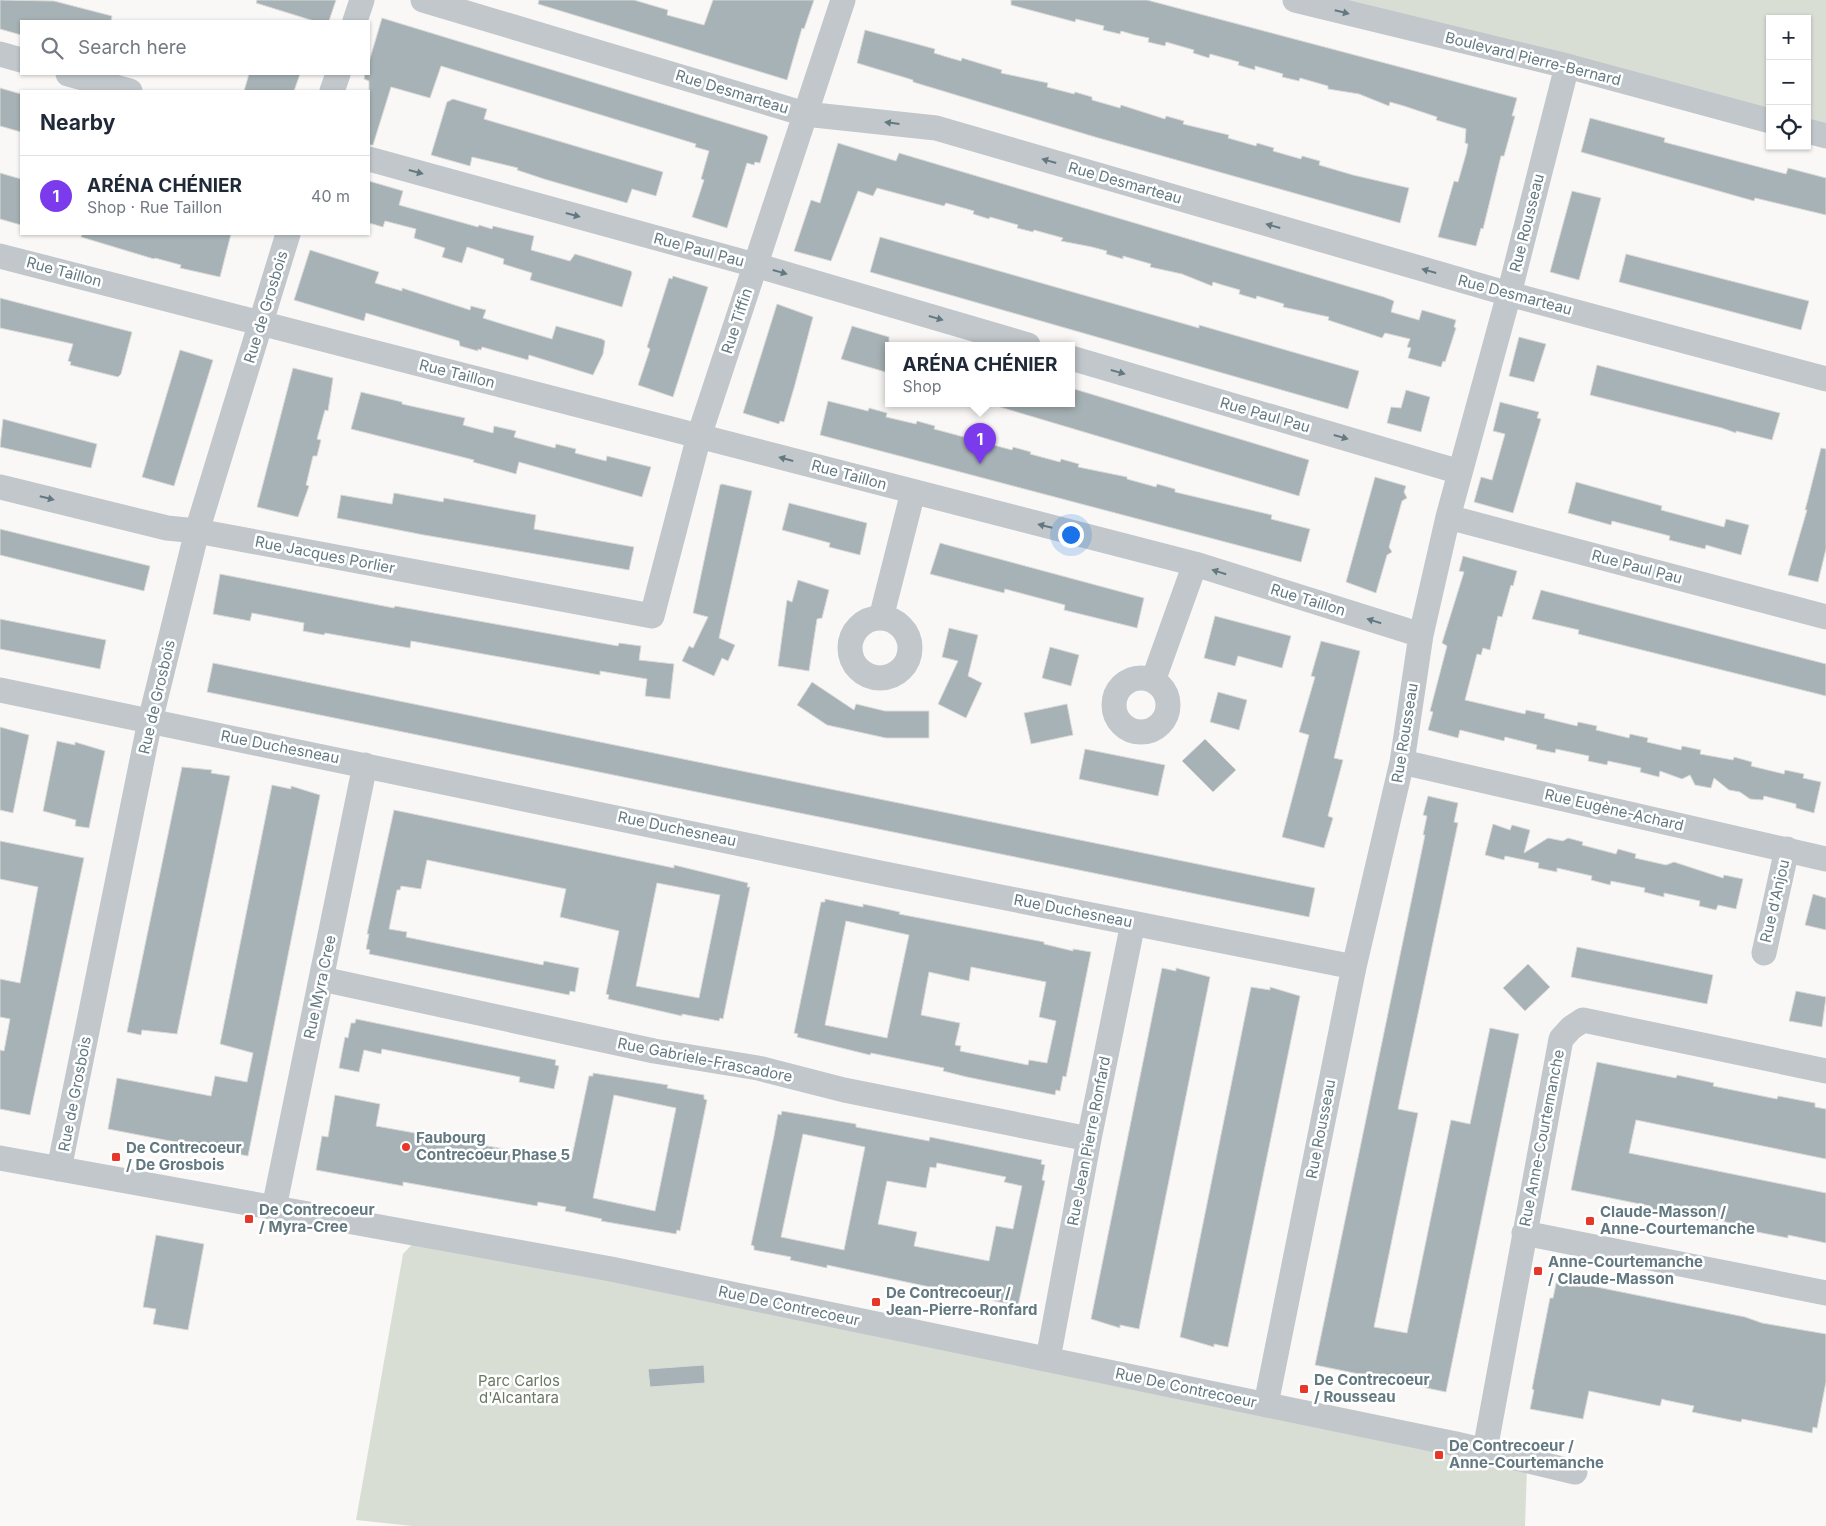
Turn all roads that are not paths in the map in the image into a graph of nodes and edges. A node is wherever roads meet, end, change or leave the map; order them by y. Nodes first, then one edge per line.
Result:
1 (362, 0) edge
2 (423, 0) edge
3 (843, 0) edge
4 (1295, 0) edge
5 (355, 20) edge
6 (0, 54) edge
7 (20, 60) edge
8 (1567, 66) junction
9 (72, 75) edge
10 (338, 75) edge
11 (126, 90) edge
12 (332, 90) edge
13 (806, 114) junction
14 (1766, 119) edge
15 (1811, 132) edge
16 (1826, 136) edge
17 (370, 159) edge
18 (288, 235) edge
19 (0, 256) edge
20 (756, 265) junction
21 (1509, 294) junction
22 (262, 324) junction
23 (1018, 342) edge
24 (1075, 359) edge
25 (1826, 379) edge
26 (699, 436) junction
27 (1460, 472) junction
28 (0, 486) edge
29 (913, 492) junction
30 (1448, 517) junction
31 (196, 532) junction
32 (1195, 564) junction
33 (652, 616) joint
34 (1826, 617) edge
35 (881, 618) dead end
36 (1420, 635) junction
37 (1153, 681) dead end
38 (0, 690) edge
39 (150, 721) junction
40 (1402, 762) junction
41 (365, 765) junction
42 (1787, 849) junction
43 (1826, 858) edge
44 (1133, 923) junction
45 (1764, 953) dead end
46 (1354, 967) junction
47 (322, 979) junction
48 (1826, 1071) edge
49 (1089, 1139) junction
50 (0, 1158) edge
51 (59, 1169) junction
52 (274, 1208) junction
53 (1524, 1233) junction
54 (1826, 1292) edge
55 (1048, 1359) junction
56 (1266, 1404) junction
57 (1485, 1450) junction
58 (1575, 1472) dead end

1 - 5 street
2 - 13 street, Rue Desmarteau
3 - 13 street, Rue Tiffin
4 -> 8 street, Boulevard Pierre-Bernard
6 - 7 street
8 - 14 street, Boulevard Pierre-Bernard
8 - 21 street, Rue Rousseau
9 - 11 street
10 - 12 street
13 - 20 street, Rue Tiffin
21 -> 13 street, Rue Desmarteau
15 - 16 street
17 -> 20 street, Rue Paul Pau
18 - 22 street, Rue de Grosbois
19 - 22 street, Rue Taillon
20 -> 23 street, Rue Paul Pau
20 - 26 street, Rue Tiffin
21 - 25 street, Rue Desmarteau
21 - 27 street, Rue Rousseau
22 - 26 street, Rue Taillon
22 - 31 street, Rue de Grosbois
24 -> 27 street, Rue Paul Pau
29 -> 26 street, Rue Taillon
26 - 33 street, Rue Tiffin
27 - 30 street, Rue Rousseau
28 -> 31 street, Rue Jacques Porlier
32 -> 29 street, Rue Taillon
29 - 35 street
30 - 34 street, Rue Paul Pau
30 - 36 street, Rue Rousseau
31 - 33 street, Rue Jacques Porlier
31 - 39 street, Rue de Grosbois
36 -> 32 street, Rue Taillon
32 - 37 street
36 - 40 street, Rue Rousseau
38 - 39 street, Rue Duchesneau
39 - 41 street, Rue Duchesneau
39 - 51 street, Rue de Grosbois
40 - 42 street, Rue Eugène-Achard
40 - 46 street, Rue Rousseau
41 - 44 street, Rue Duchesneau
41 - 47 street, Rue Myra Cree
42 - 43 street, Rue Eugène-Achard
42 - 45 street, Rue d'Anjou
44 - 46 street, Rue Duchesneau
44 - 49 street, Rue Jean Pierre Ronfard
46 - 56 street, Rue Rousseau
47 - 49 street, Rue Gabriele-Frascadore
47 - 52 street, Rue Myra Cree
48 - 53 street, Rue Anne-Courtemanche
49 - 55 street, Rue Jean Pierre Ronfard
50 - 51 street, Rue De Contrecoeur
51 - 52 street, Rue De Contrecoeur
52 - 55 street, Rue De Contrecoeur
53 - 54 street
53 - 57 street, Rue Anne-Courtemanche
55 - 56 street, Rue De Contrecoeur
56 - 57 street, Rue De Contrecoeur
57 - 58 street, Rue De Contrecoeur

